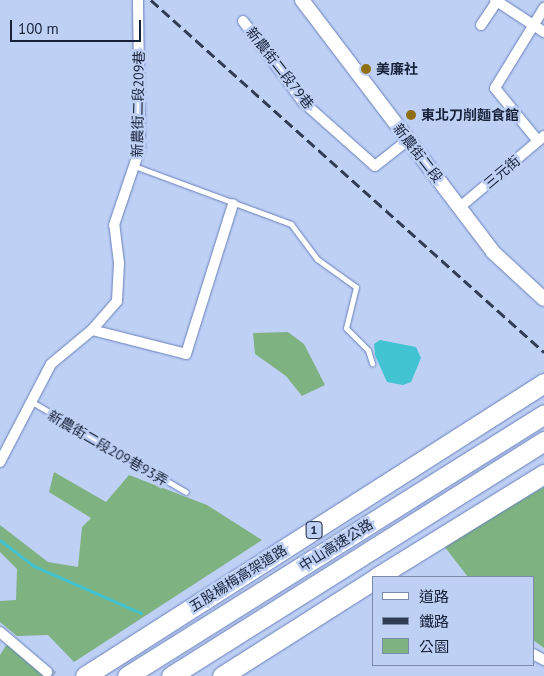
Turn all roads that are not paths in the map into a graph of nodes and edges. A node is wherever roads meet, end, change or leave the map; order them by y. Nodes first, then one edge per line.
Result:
1 (138, 0) edge
2 (302, 0) edge
3 (497, 1) edge
4 (544, 8) edge
5 (244, 22) dead end
6 (481, 25) dead end
7 (534, 26) junction
8 (544, 32) edge
9 (541, 138) edge
10 (408, 140) junction
11 (137, 167) junction
12 (232, 204) junction
13 (460, 207) junction
14 (544, 299) edge
15 (92, 330) junction
16 (372, 362) dead end
17 (544, 383) edge
18 (32, 402) junction
19 (544, 414) edge
20 (544, 441) edge
21 (1, 458) edge
22 (544, 474) edge
23 (186, 492) dead end
24 (379, 576) edge
25 (372, 581) edge
26 (0, 632) edge
27 (47, 672) dead end
28 (85, 676) edge
29 (127, 676) edge
30 (171, 676) edge
31 (222, 676) edge

1 - 11 street, 新農街二段209巷
2 - 10 street, 新農街二段
3 - 6 street
3 - 7 street
4 - 7 street
5 - 10 street, 新農街二段79巷
7 - 8 street
7 - 9 street
9 - 13 street, 三元街
10 - 13 street, 新農街二段
11 - 12 lane
11 - 15 street, 新農街二段209巷
12 - 15 street
12 - 16 lane
13 - 14 street, 新農街二段
15 - 18 street, 新農街二段209巷
17 - 28 highway, 五股楊梅高架道路 / 1
18 - 21 street, 新農街二段209巷
18 - 23 lane, 新農街二段209巷93弄
19 - 29 highway, 中山高速公路 / 1
20 - 30 highway, 中山高速公路
22 - 24 highway
25 - 31 highway
26 - 27 street

